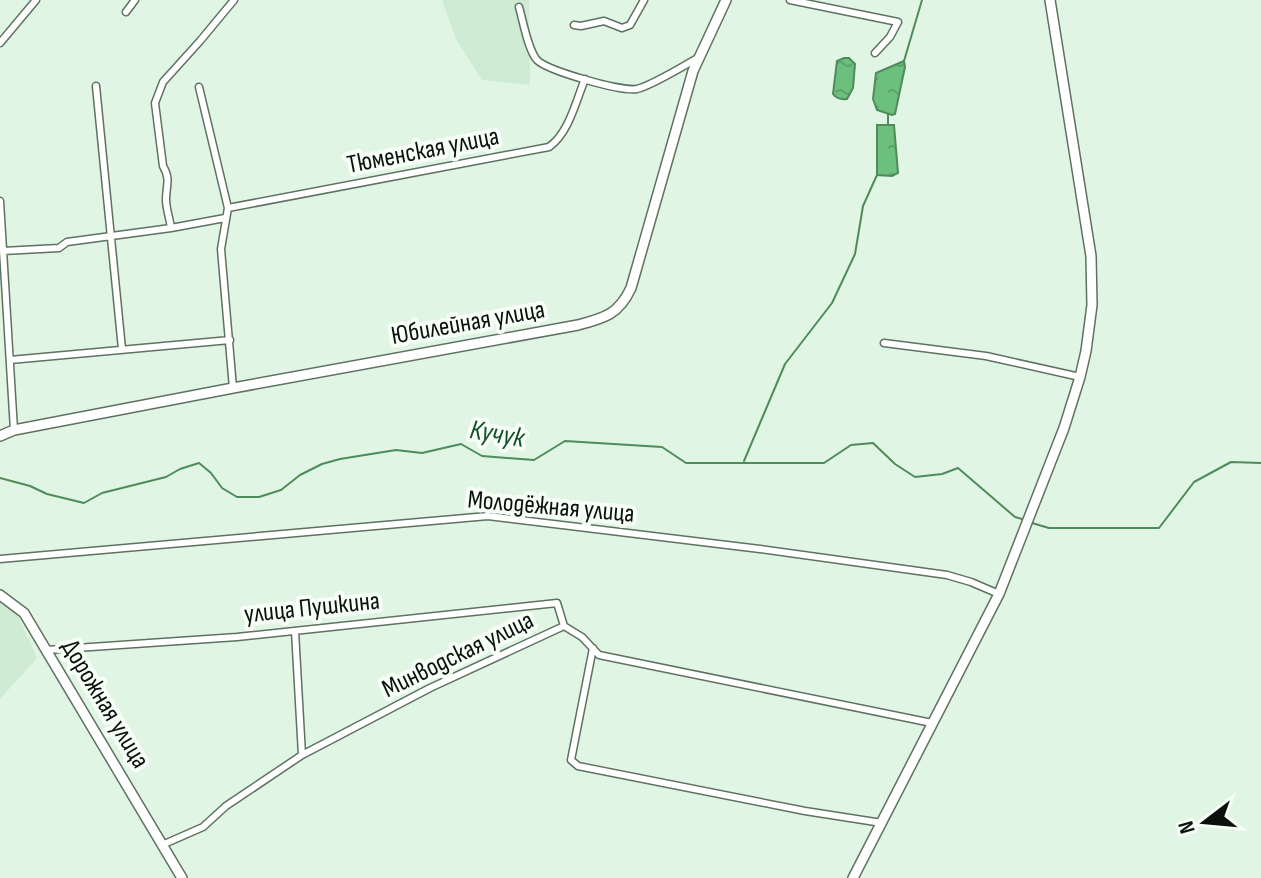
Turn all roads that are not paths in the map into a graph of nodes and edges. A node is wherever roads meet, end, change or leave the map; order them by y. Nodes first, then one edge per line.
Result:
1 (36, 0) edge
2 (135, 0) edge
3 (234, 0) edge
4 (644, 0) edge
5 (790, 0) edge
6 (1050, 0) edge
7 (723, 1) edge
8 (519, 7) dead end
9 (126, 12) dead end
10 (574, 25) dead end
11 (0, 43) edge
12 (875, 53) dead end
13 (698, 58) junction
14 (585, 79) junction
15 (96, 86) dead end
16 (199, 87) dead end
17 (0, 201) edge
18 (228, 208) junction
19 (225, 218) junction
20 (171, 228) junction
21 (110, 237) junction
22 (3, 251) junction
23 (230, 340) junction
24 (884, 343) dead end
25 (122, 349) junction
26 (10, 360) junction
27 (1080, 377) junction
28 (233, 388) junction
29 (14, 430) junction
30 (0, 436) edge
31 (0, 559) edge
32 (999, 594) junction
33 (0, 595) edge
34 (564, 626) junction
35 (295, 631) junction
36 (593, 648) junction
37 (47, 650) junction
38 (932, 723) junction
39 (302, 755) junction
40 (882, 823) junction
41 (162, 845) junction
42 (854, 877) edge
43 (182, 878) edge

1 - 11 street
2 - 9 street
3 - 20 street
4 - 10 street
5 - 12 street
6 - 27 street
7 - 13 street, Юбилейная улица
8 - 14 street
13 - 14 street
13 - 28 street, Юбилейная улица
14 - 18 street, Тюменская улица
15 - 21 street
16 - 18 street
17 - 22 street
18 - 19 street
19 - 20 street
19 - 23 street
20 - 21 street
21 - 22 street
21 - 25 street
22 - 26 street
23 - 25 street
23 - 28 street
24 - 27 street
25 - 26 street
26 - 29 street
27 - 32 street
28 - 29 street, Юбилейная улица
29 - 30 street, Юбилейная улица
31 - 32 street, Молодёжная улица
32 - 38 street
33 - 37 street, Дорожная улица
34 - 35 street, улица Пушкина
34 - 36 street, Минводская улица
34 - 39 street, Минводская улица
35 - 37 street, улица Пушкина
35 - 39 street
36 - 38 street, Минводская улица
36 - 40 street
37 - 41 street, Дорожная улица
38 - 40 street
39 - 41 street, Минводская улица
40 - 42 street
41 - 43 street, Дорожная улица

